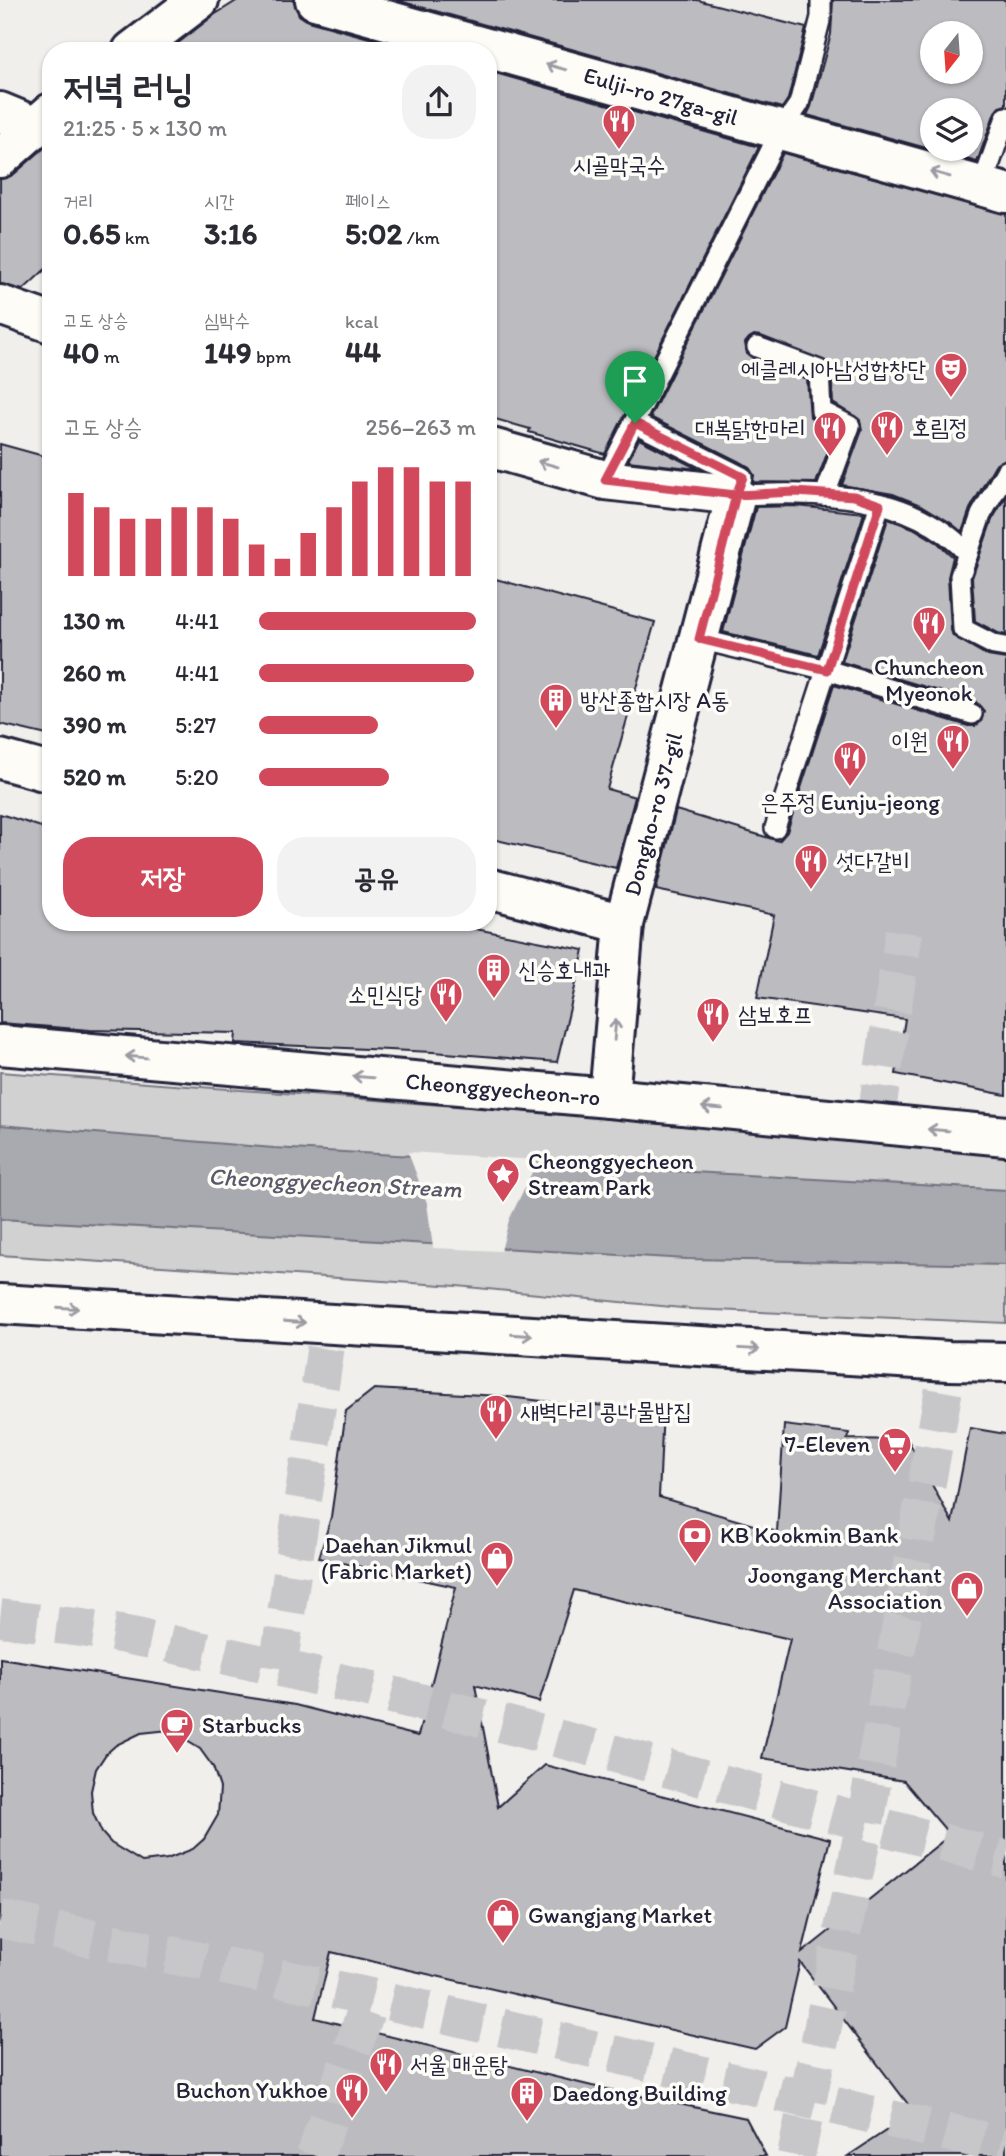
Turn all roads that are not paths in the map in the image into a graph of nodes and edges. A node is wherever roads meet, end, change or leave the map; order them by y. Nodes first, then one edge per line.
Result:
1 (199, 0) edge
2 (315, 0) edge
3 (821, 0) edge
4 (144, 42) edge
5 (466, 42) edge
6 (497, 51) edge
7 (28, 117) edge
8 (1006, 117) edge
9 (781, 130) junction
10 (0, 158) edge
11 (994, 189) edge
12 (0, 306) edge
13 (42, 320) edge
14 (757, 347) dead end
15 (635, 423) junction
16 (497, 450) edge
17 (1006, 471) edge
18 (605, 480) junction
19 (736, 495) junction
20 (825, 495) junction
21 (880, 505) junction
22 (968, 554) junction
23 (699, 639) junction
24 (1006, 647) edge
25 (827, 670) junction
26 (972, 714) dead end
27 (0, 759) edge
28 (42, 771) edge
29 (775, 828) dead end
30 (497, 890) edge
31 (624, 923) junction
32 (0, 1045) edge
33 (609, 1098) junction
34 (1006, 1136) edge
35 (0, 1304) edge
36 (1006, 1362) edge

1 - 4 main road
5 -> 2 main road, Eulji-ro 27ga-gil
3 - 9 lane
9 -> 6 main road, Eulji-ro 27ga-gil
7 - 10 main road
8 - 11 lane
11 -> 9 main road, Eulji-ro 27ga-gil
9 - 15 lane
12 - 13 main road
14 - 20 lane
15 - 18 lane
15 - 19 lane
18 -> 16 main road
17 - 22 lane
18 - 19 main road
19 - 20 lane
19 - 23 main road, Dongho-ro 37-gil
20 - 21 lane
21 - 22 lane
21 - 25 lane
22 - 24 lane
23 - 25 lane
23 - 31 main road, Dongho-ro 37-gil
25 - 26 lane
25 - 29 lane
27 - 28 main road
30 - 31 main road
33 -> 31 main road, Dongho-ro 37-gil
33 -> 32 main road, Cheonggyecheon-ro
34 -> 33 main road, Cheonggyecheon-ro
35 -> 36 main road

